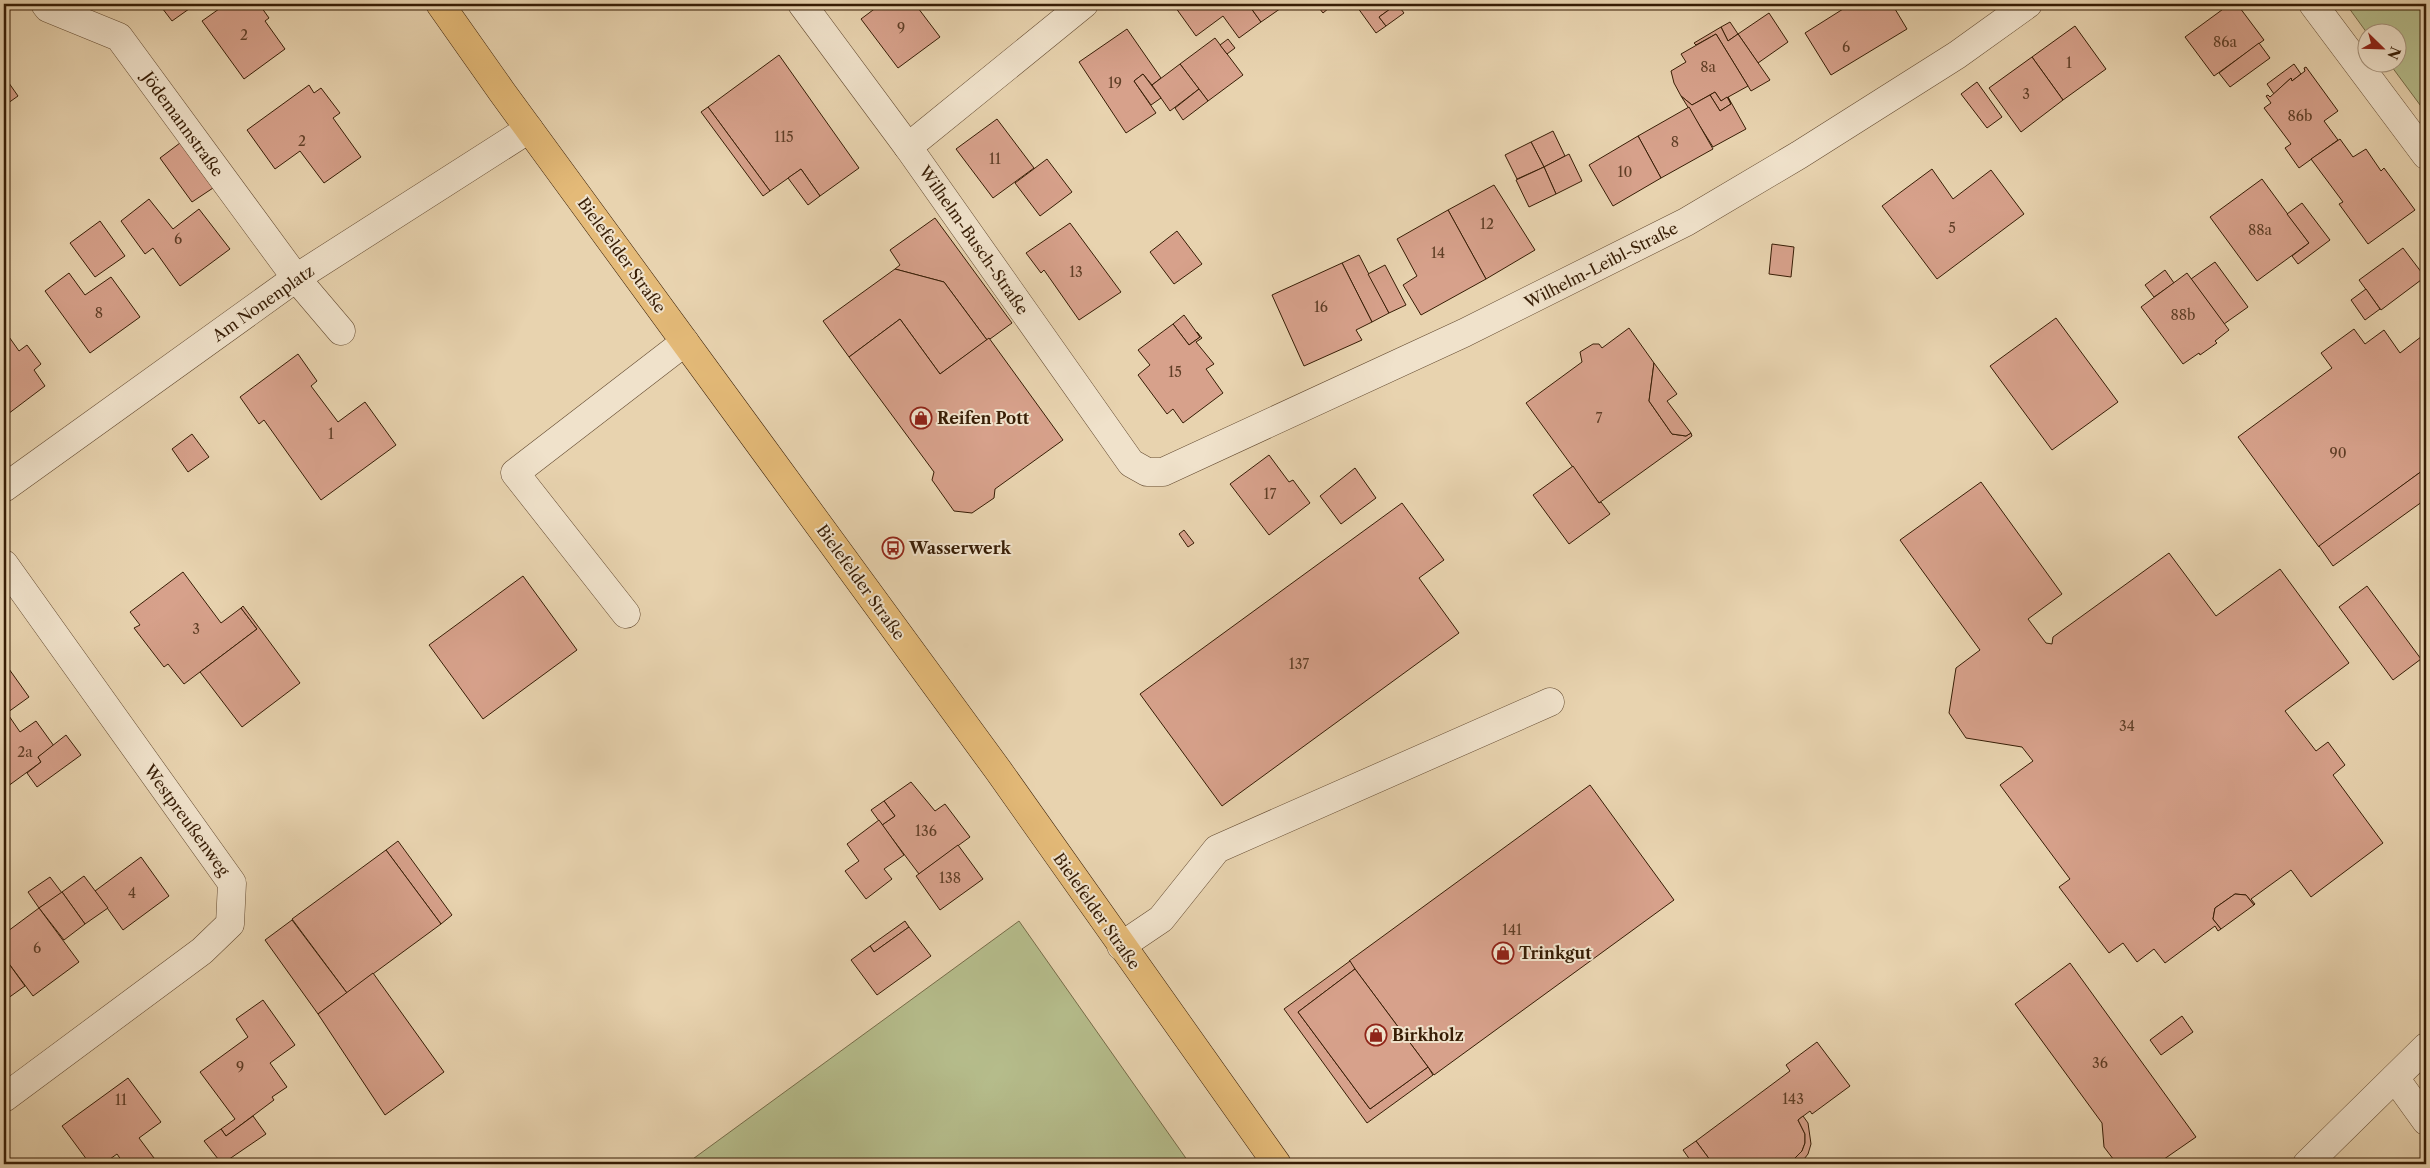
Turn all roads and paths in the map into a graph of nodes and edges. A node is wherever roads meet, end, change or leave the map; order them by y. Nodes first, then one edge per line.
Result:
1 (45, 4) edge
2 (440, 4) edge
3 (802, 4) edge
4 (1084, 4) edge
5 (2028, 4) edge
6 (2312, 4) edge
7 (530, 129) junction
8 (908, 147) junction
9 (2426, 155) edge
10 (296, 278) junction
11 (341, 331) dead end
12 (685, 342) junction
13 (1147, 472) joint
14 (4, 488) edge
15 (4, 564) edge
16 (626, 614) dead end
17 (1550, 702) dead end
18 (1121, 946) junction
19 (2426, 1047) edge
20 (2395, 1078) junction
21 (4, 1098) edge
22 (2426, 1121) edge
23 (1277, 1164) edge
24 (2307, 1164) edge

1 - 10 street, Jödemannstraße
2 - 7 main road, Bielefelder Straße
3 - 8 street, Wilhelm-Busch-Straße
4 - 8 street
5 - 13 street, Wilhelm-Leibl-Straße
6 - 9 street
7 - 10 street, Am Nonenplatz
7 - 12 main road, Bielefelder Straße
8 - 13 street, Wilhelm-Busch-Straße
10 - 11 street, Jödemannstraße
10 - 14 street, Am Nonenplatz
12 - 16 street
12 - 18 main road, Bielefelder Straße
15 - 21 street, Westpreußenweg
17 - 18 street
18 - 23 main road, Bielefelder Straße
19 - 20 street
20 - 22 street
20 - 24 street

